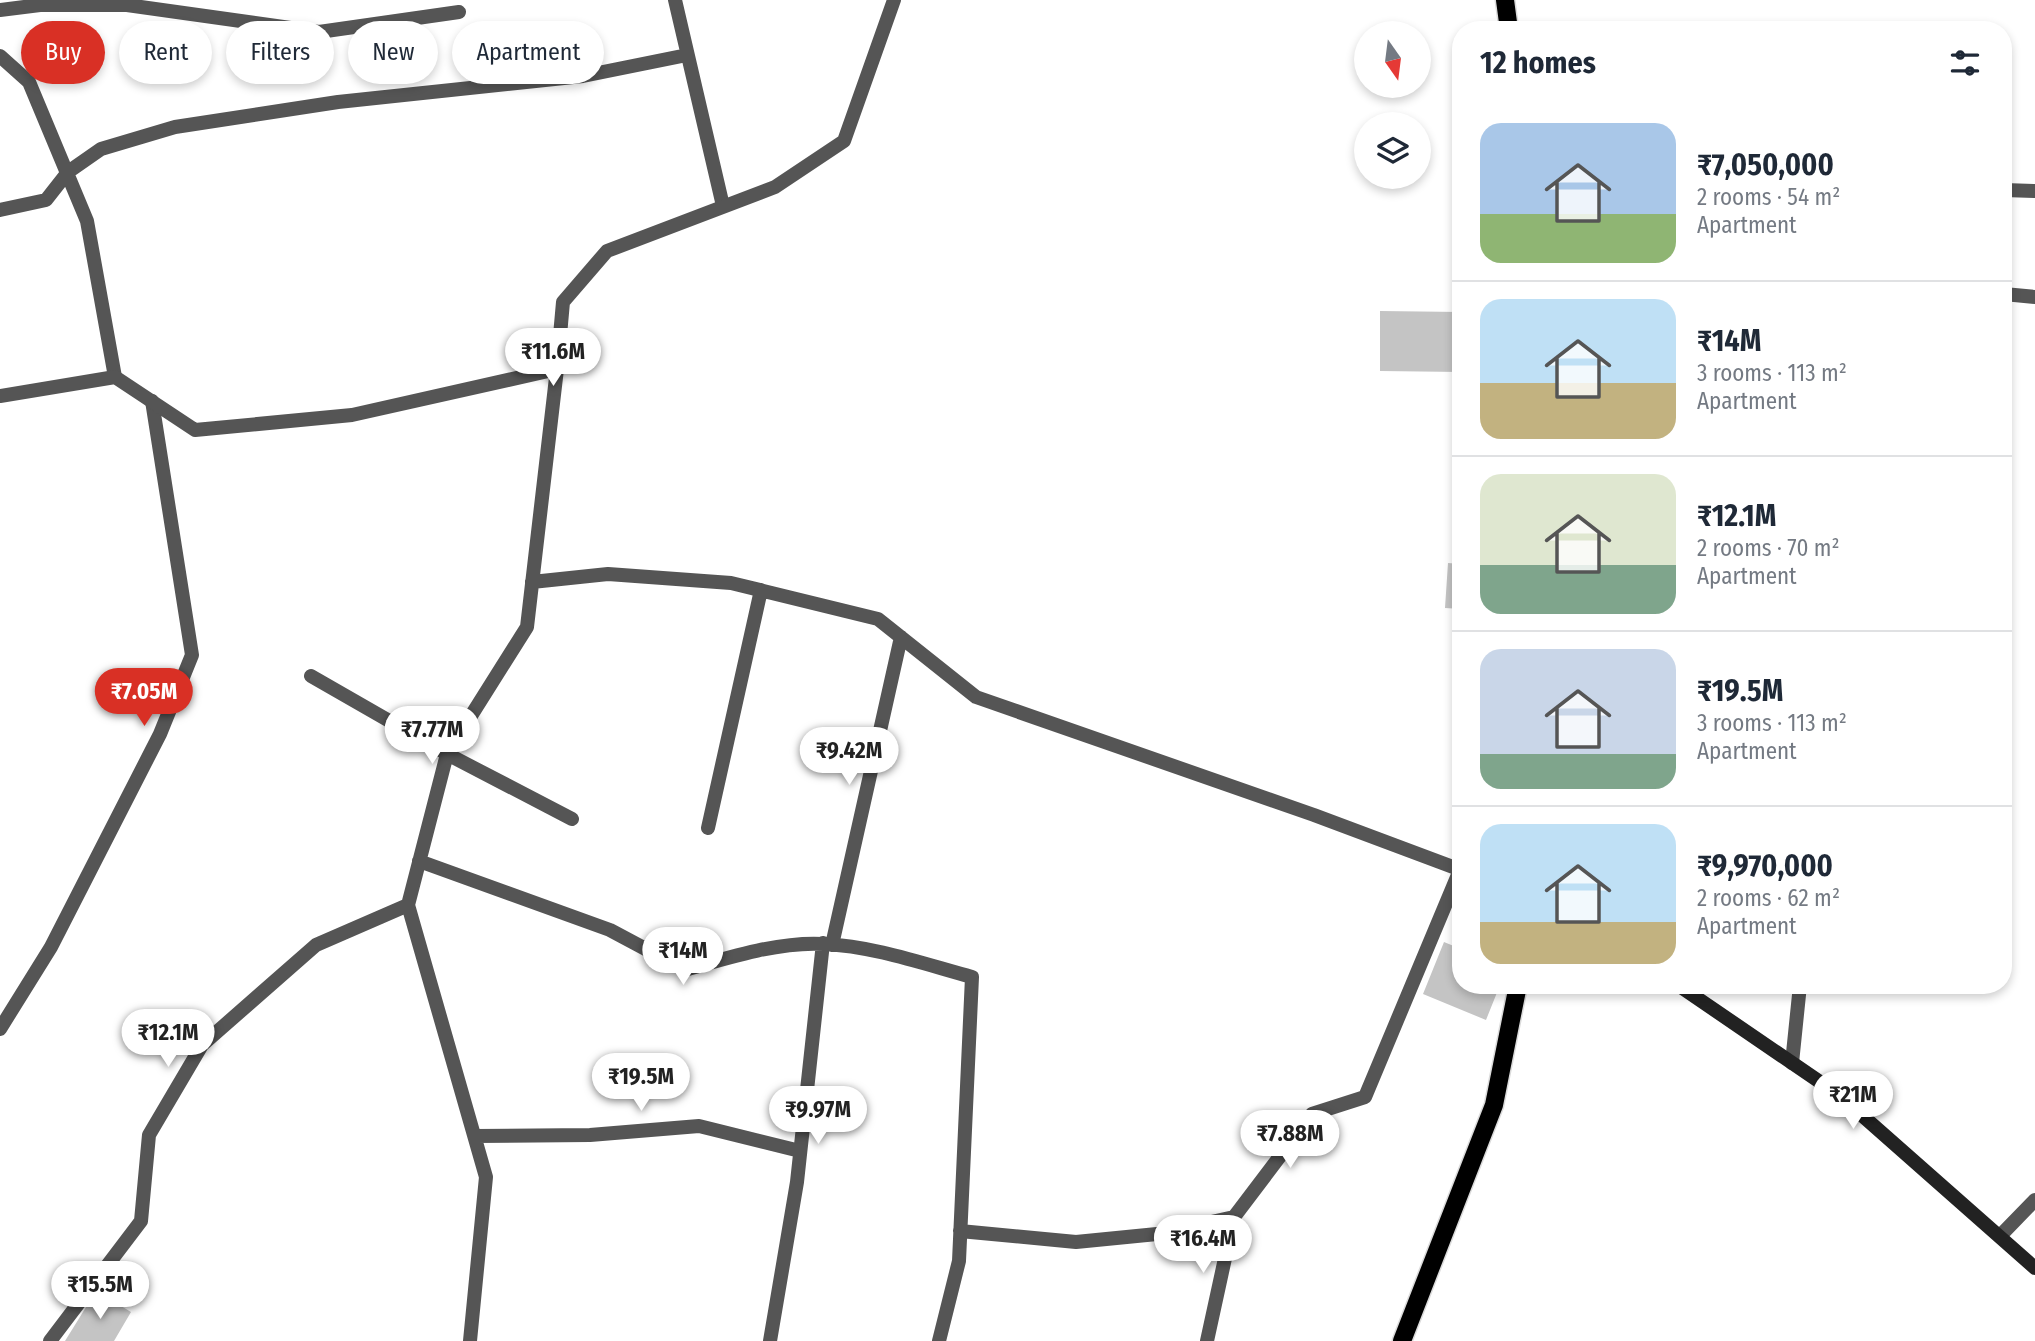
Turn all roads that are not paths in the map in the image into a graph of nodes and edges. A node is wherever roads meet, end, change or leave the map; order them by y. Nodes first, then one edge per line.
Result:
1 (675, 0) edge
2 (894, 0) edge
3 (1505, 0) edge
4 (0, 10) edge
5 (459, 12) dead end
6 (1507, 21) edge
7 (687, 55) junction
8 (0, 56) edge
9 (68, 172) junction
10 (2012, 190) edge
11 (2035, 191) edge
12 (723, 206) junction
13 (0, 210) edge
14 (2012, 295) edge
15 (2035, 298) edge
16 (557, 369) junction
17 (115, 377) junction
18 (0, 396) edge
19 (152, 401) junction
20 (532, 582) junction
21 (761, 590) junction
22 (901, 637) junction
23 (311, 676) dead end
24 (447, 754) junction
25 (572, 819) dead end
26 (708, 828) dead end
27 (419, 861) junction
28 (1452, 867) edge
29 (1452, 892) edge
30 (408, 905) junction
31 (828, 944) junction
32 (1516, 994) edge
33 (1691, 994) edge
34 (1799, 994) edge
35 (0, 1029) edge
36 (1792, 1063) junction
37 (475, 1136) junction
38 (800, 1151) junction
39 (2035, 1200) edge
40 (1234, 1217) junction
41 (960, 1231) junction
42 (2000, 1236) junction
43 (2035, 1268) edge
44 (50, 1341) edge
45 (470, 1341) edge
46 (770, 1341) edge
47 (939, 1341) edge
48 (1207, 1341) edge
49 (1402, 1341) edge

1 - 7 street
2 - 12 street
3 - 6 main road
4 - 5 street
7 - 9 street
7 - 12 street
8 - 9 street
9 - 13 street
9 - 17 street
10 - 11 street
12 - 16 street
14 - 15 street
16 - 19 street
16 - 20 street
17 - 18 street
17 - 19 street
19 - 35 street
20 - 21 street
20 - 24 street
21 - 22 street
21 - 26 street
22 - 28 street
22 - 31 street
23 - 24 street
24 - 25 street
24 - 27 street
27 - 30 street
27 - 31 street
29 - 40 street
30 - 37 street
30 - 44 street
31 - 38 street
31 - 41 street
32 - 49 main road
33 - 36 main road
34 - 36 street
36 - 42 main road
37 - 38 street
37 - 45 street
38 - 46 street
39 - 42 street
40 - 41 street
40 - 48 street
41 - 47 street
42 - 43 main road

